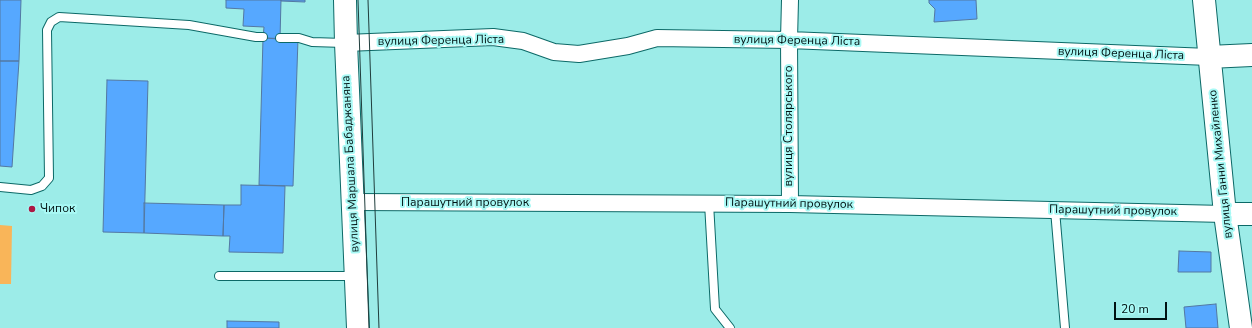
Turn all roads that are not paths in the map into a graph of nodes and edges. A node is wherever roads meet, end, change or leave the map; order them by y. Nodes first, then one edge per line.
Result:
1 (345, 0) edge
2 (790, 0) edge
3 (1204, 0) edge
4 (263, 37) dead end
5 (280, 38) dead end
6 (789, 40) junction
7 (346, 43) junction
8 (1252, 55) edge
9 (1209, 57) junction
10 (0, 187) edge
11 (353, 202) junction
12 (709, 203) junction
13 (790, 204) junction
14 (1055, 210) junction
15 (1225, 214) junction
16 (1252, 214) edge
17 (219, 276) dead end
18 (356, 276) junction
19 (358, 328) edge
20 (730, 328) edge
21 (1065, 328) edge
22 (1241, 328) edge

1 - 7 street, вулиця Маршала Бабаджаняна
2 - 6 street, вулиця Столярського
3 - 9 street, вулиця Ганни Михайленко
4 - 10 lane
5 - 7 lane
6 - 7 street, вулиця Ференца Ліста
6 - 9 street, вулиця Ференца Ліста
6 - 13 street, вулиця Столярського
7 - 11 street, вулиця Маршала Бабаджаняна
8 - 9 street, вулиця Ференца Ліста
9 - 15 street, вулиця Ганни Михайленко
11 - 12 street, Парашутний провулок
11 - 18 street, вулиця Маршала Бабаджаняна
12 - 13 street, Парашутний провулок
12 - 20 lane
13 - 14 street, Парашутний провулок
14 - 15 street, Парашутний провулок
14 - 21 lane
15 - 16 street
15 - 22 street, вулиця Ганни Михайленко
17 - 18 lane
18 - 19 street, вулиця Маршала Бабаджаняна

